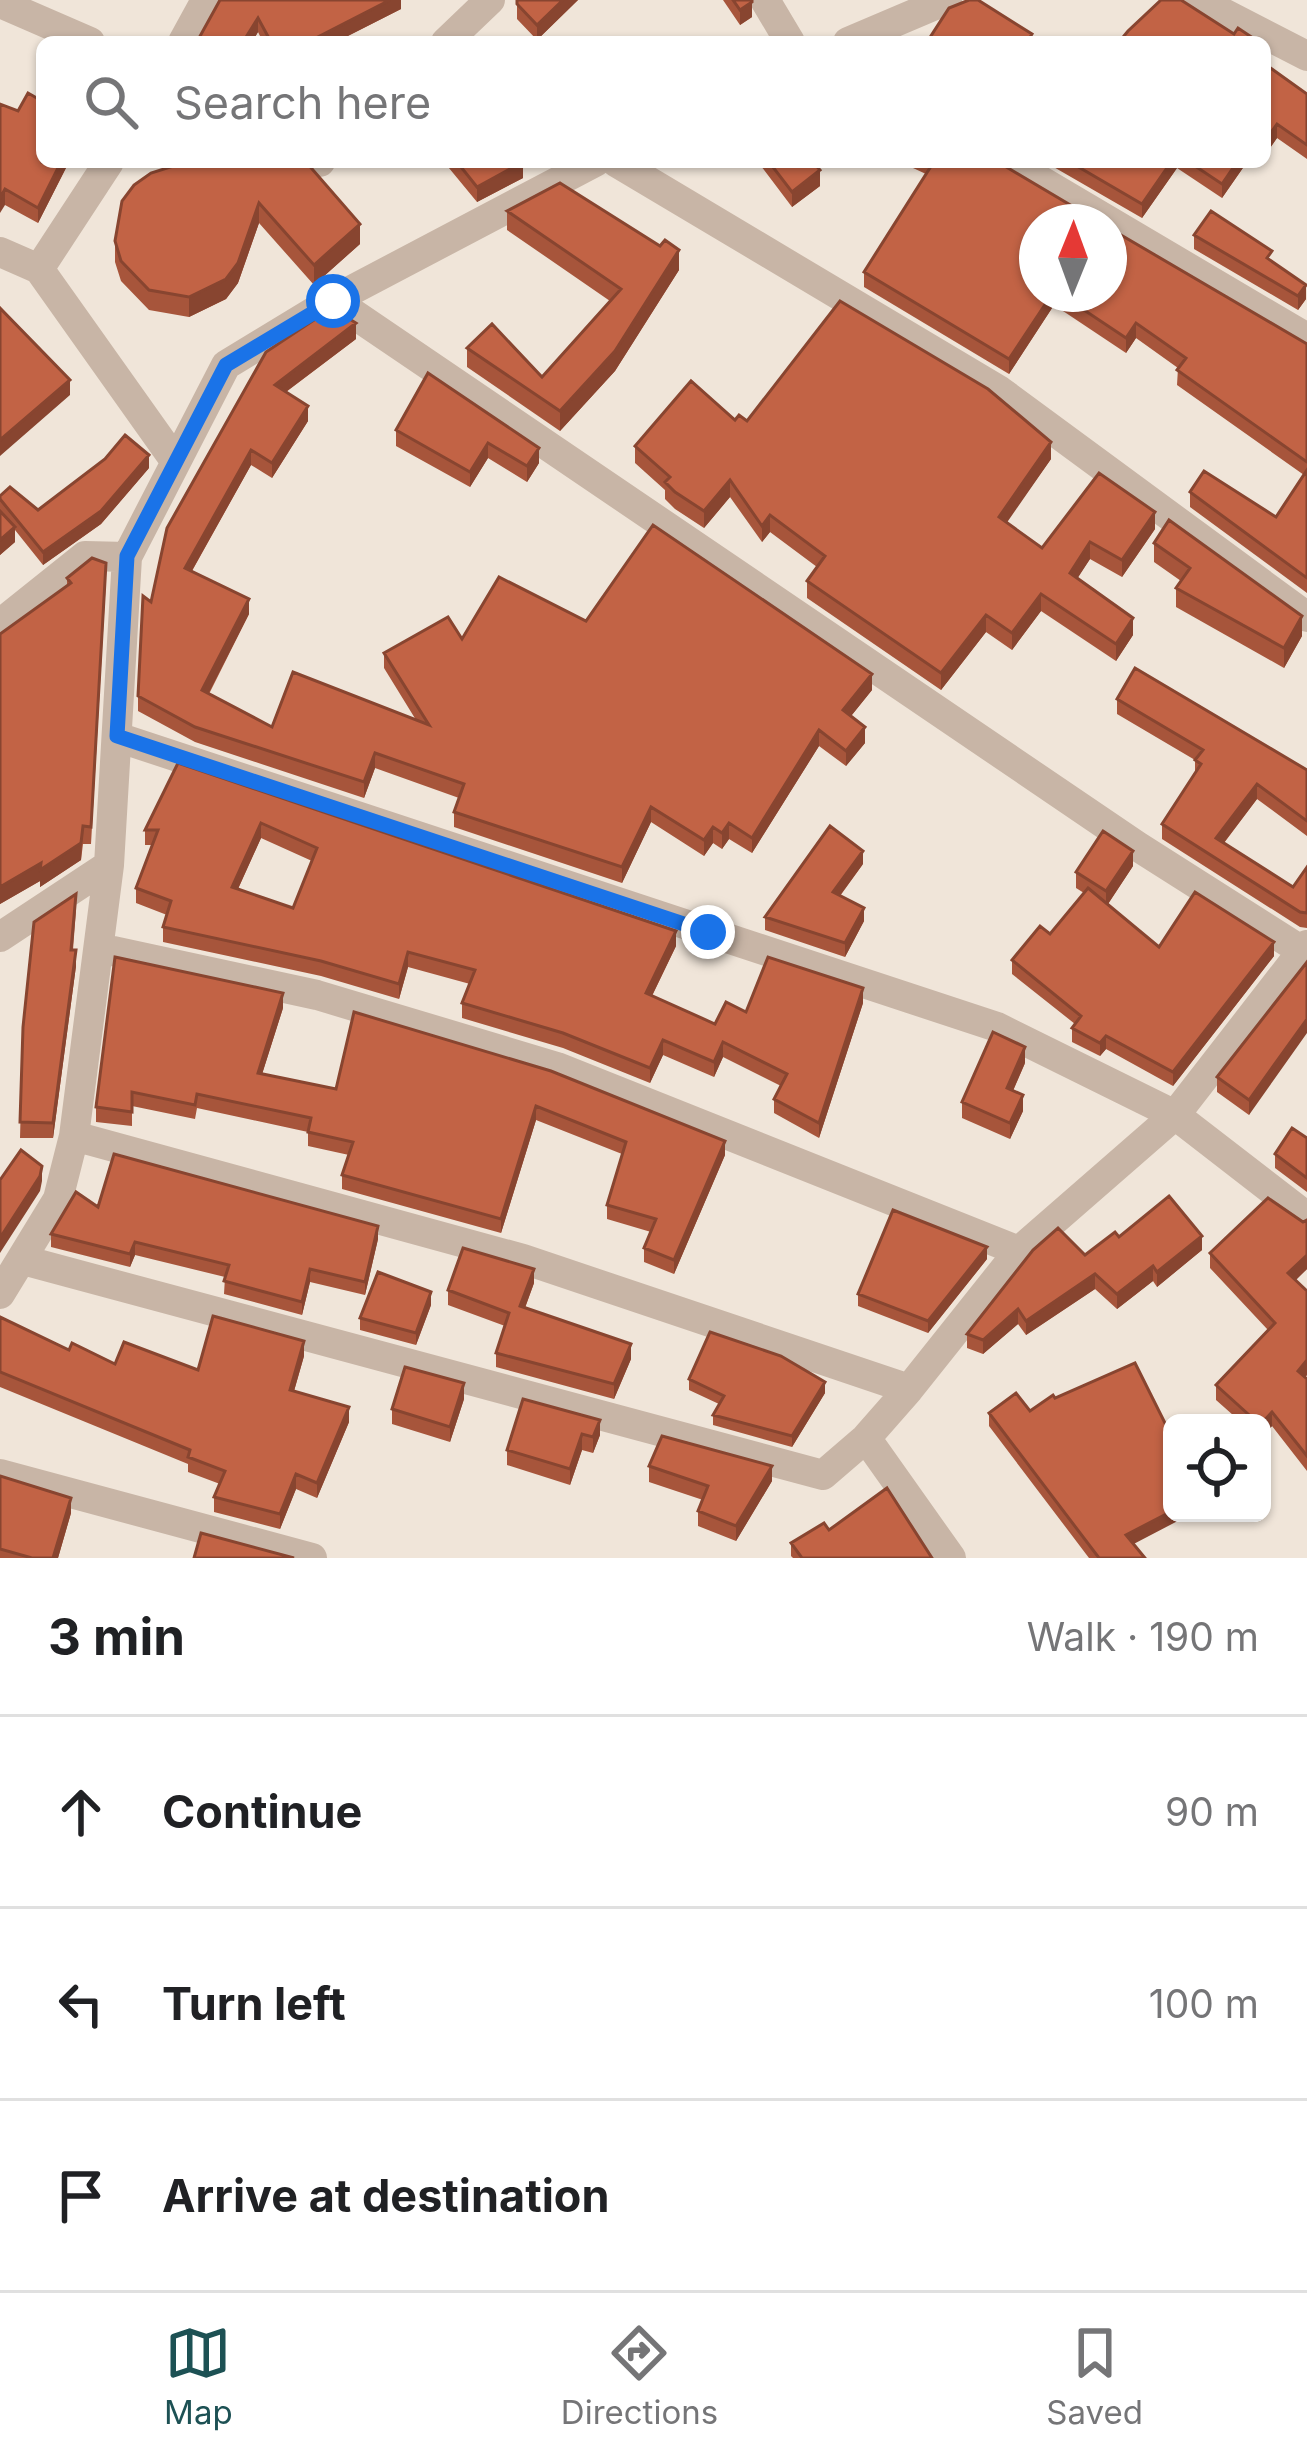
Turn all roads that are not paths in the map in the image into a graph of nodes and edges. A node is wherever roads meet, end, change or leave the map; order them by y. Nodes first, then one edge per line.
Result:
1 (206, 0) edge
2 (490, 0) edge
3 (765, 0) edge
4 (946, 0) edge
5 (1198, 0) edge
6 (0, 3) edge
7 (76, 36) edge
8 (186, 36) edge
9 (452, 36) edge
10 (786, 36) edge
11 (862, 36) edge
12 (1268, 36) edge
13 (1271, 38) edge
14 (1307, 56) edge
15 (105, 168) edge
16 (584, 168) edge
17 (626, 168) edge
18 (1019, 168) edge
19 (0, 252) edge
20 (39, 269) junction
21 (333, 301) junction
22 (1307, 338) edge
23 (176, 462) junction
24 (127, 556) junction
25 (1307, 617) edge
26 (0, 624) edge
27 (117, 736) junction
28 (109, 865) junction
29 (0, 937) edge
30 (98, 948) junction
31 (1306, 950) edge
32 (1175, 1115) junction
33 (74, 1136) junction
34 (1307, 1216) edge
35 (1019, 1251) junction
36 (23, 1260) junction
37 (0, 1294) edge
38 (909, 1389) junction
39 (866, 1438) junction
40 (0, 1474) edge
41 (312, 1558) edge
42 (951, 1558) edge

1 - 8 street
2 - 9 street
3 - 10 street
4 - 11 street
5 - 12 street
6 - 7 street
13 - 14 street
15 - 20 street
16 - 21 street
17 - 25 street
18 - 22 street
19 - 20 street
20 - 23 street
21 - 23 street
21 - 31 street
23 - 24 street
24 - 26 street
24 - 27 street
27 - 28 street
27 - 32 street
28 - 29 street
28 - 30 street
30 - 33 street
30 - 35 street
31 - 32 street
32 - 34 street
32 - 35 street
33 - 36 street
33 - 38 street
35 - 38 street
36 - 37 street
36 - 39 street
38 - 39 street
39 - 42 street
40 - 41 street

